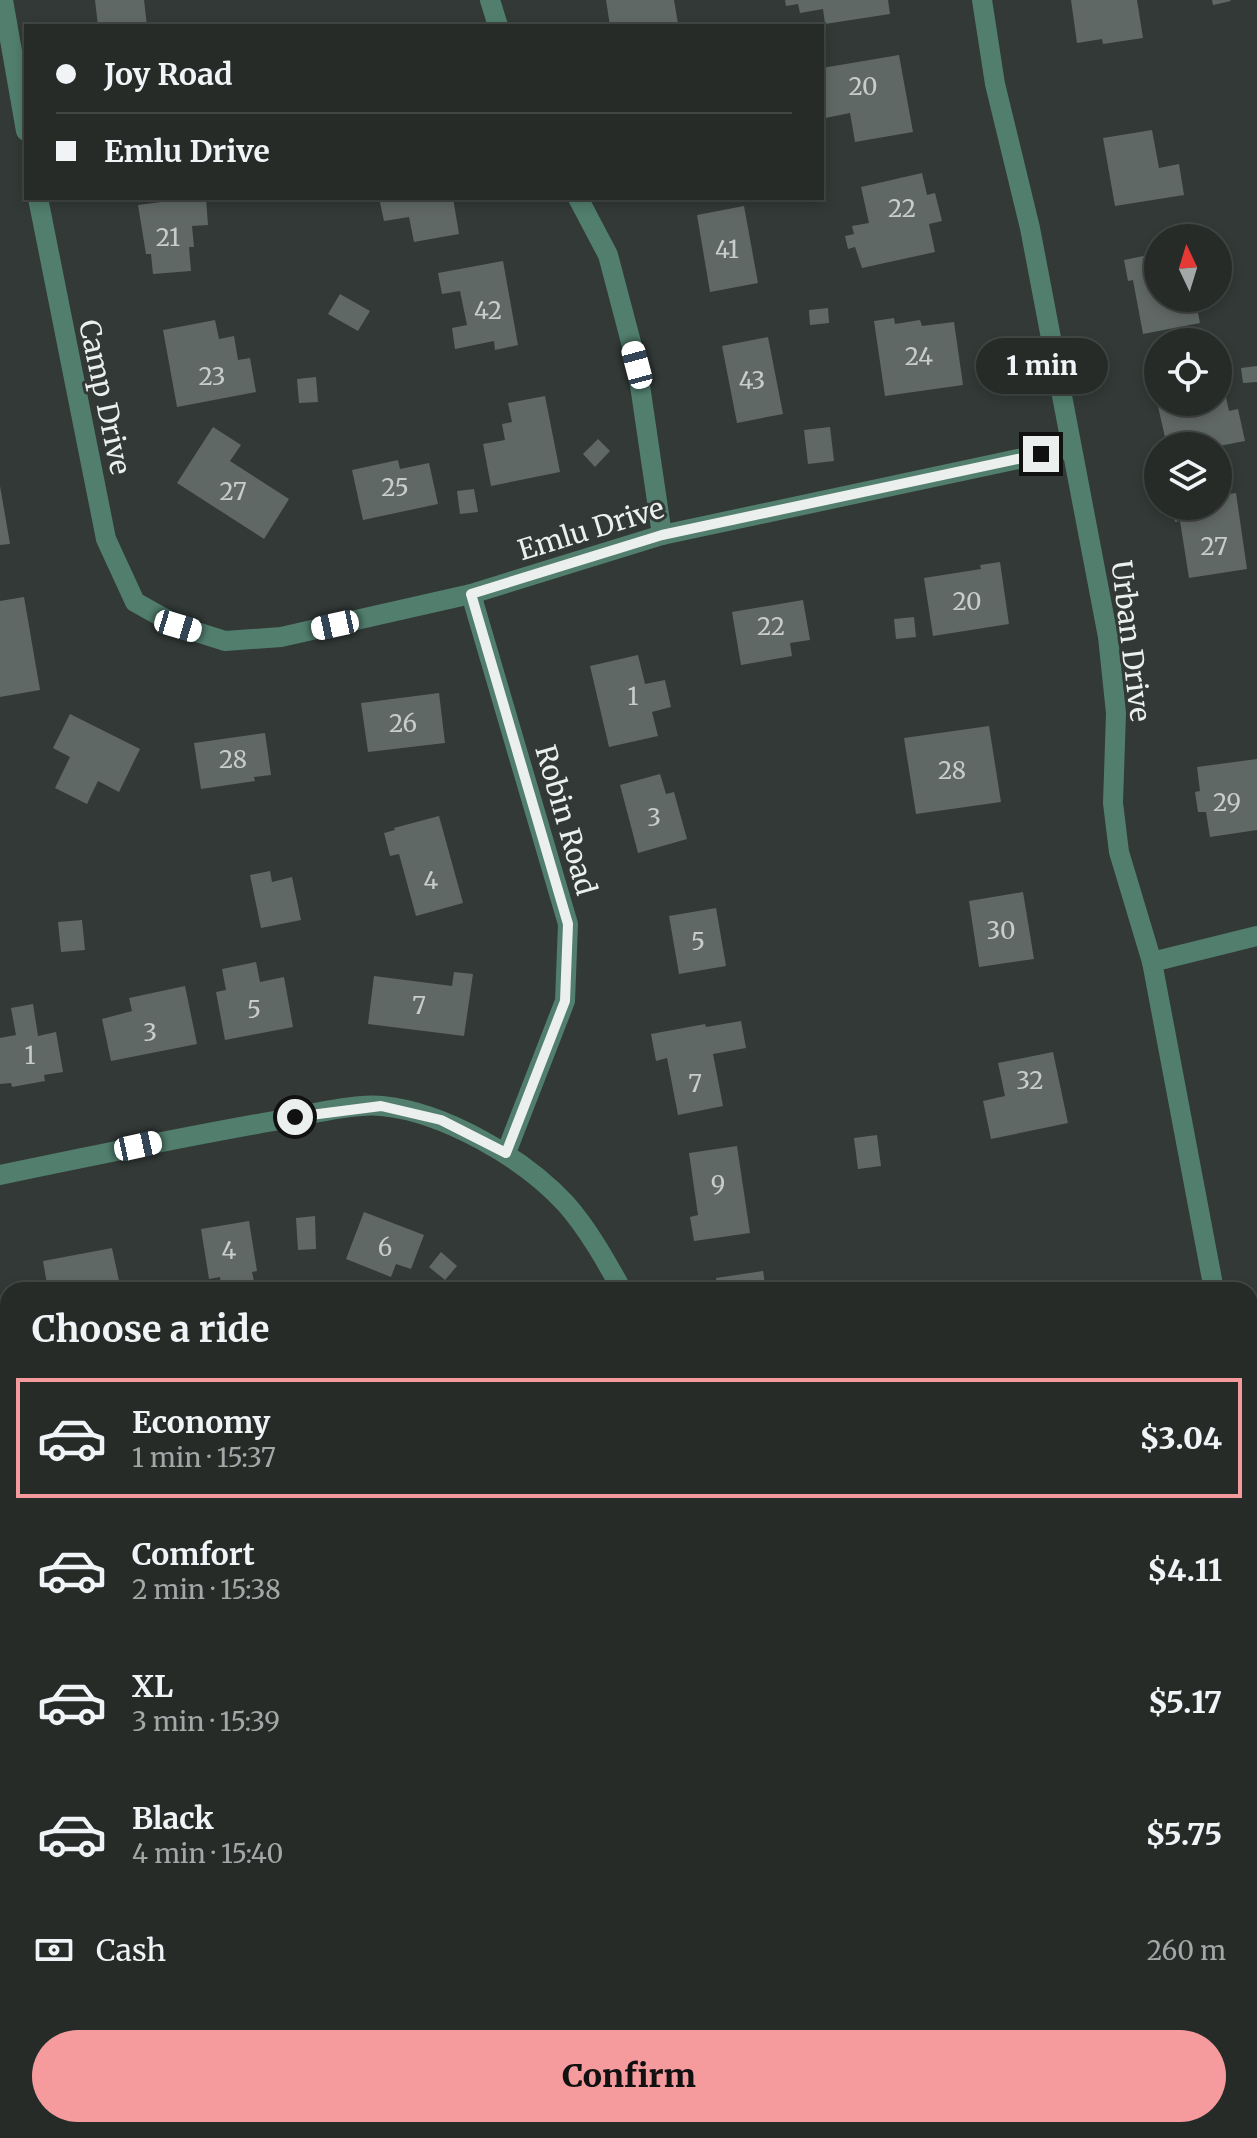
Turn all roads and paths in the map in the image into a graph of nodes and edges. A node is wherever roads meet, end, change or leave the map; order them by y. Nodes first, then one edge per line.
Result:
1 (3, 0) edge
2 (490, 0) edge
3 (982, 0) edge
4 (497, 24) edge
5 (24, 120) edge
6 (38, 200) edge
7 (579, 200) edge
8 (1070, 448) junction
9 (662, 535) junction
10 (471, 594) junction
11 (135, 602) joint
12 (1257, 936) edge
13 (1152, 962) junction
14 (506, 1153) junction
15 (0, 1175) edge
16 (618, 1282) edge
17 (1212, 1282) edge

1 - 5 street
2 - 4 street
3 - 8 street, Urban Drive
6 - 11 street, Camp Drive
7 - 9 street
8 - 9 street, Emlu Drive
8 - 13 street, Urban Drive
9 - 10 street, Emlu Drive
10 - 11 street, Emlu Drive
10 - 14 street, Robin Road
12 - 13 street
13 - 17 street, Urban Drive
14 - 15 street
14 - 16 street

